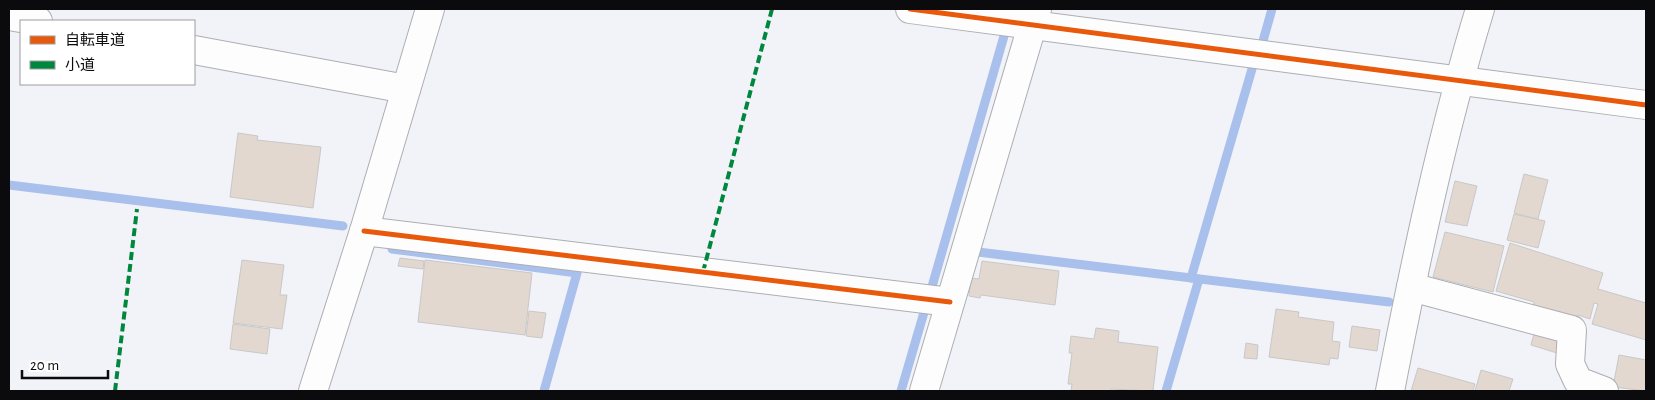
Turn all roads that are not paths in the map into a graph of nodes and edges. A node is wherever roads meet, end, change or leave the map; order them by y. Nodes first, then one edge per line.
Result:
1 (430, 9) edge
2 (910, 9) edge
3 (1480, 9) edge
4 (9, 16) edge
5 (1035, 16) edge
6 (32, 20) edge
7 (195, 50) edge
8 (1458, 80) junction
9 (406, 89) junction
10 (1646, 105) edge
11 (364, 231) junction
12 (1411, 287) junction
13 (950, 302) junction
14 (312, 391) edge
15 (924, 391) edge
16 (1390, 391) edge
17 (1604, 391) edge

1 - 9 street
2 - 5 street
3 - 8 street
4 - 6 street
5 - 8 street
5 - 13 street
7 - 9 street
8 - 10 street
8 - 12 street
9 - 11 street
11 - 13 street
11 - 14 street
12 - 16 street
12 - 17 street
13 - 15 street

